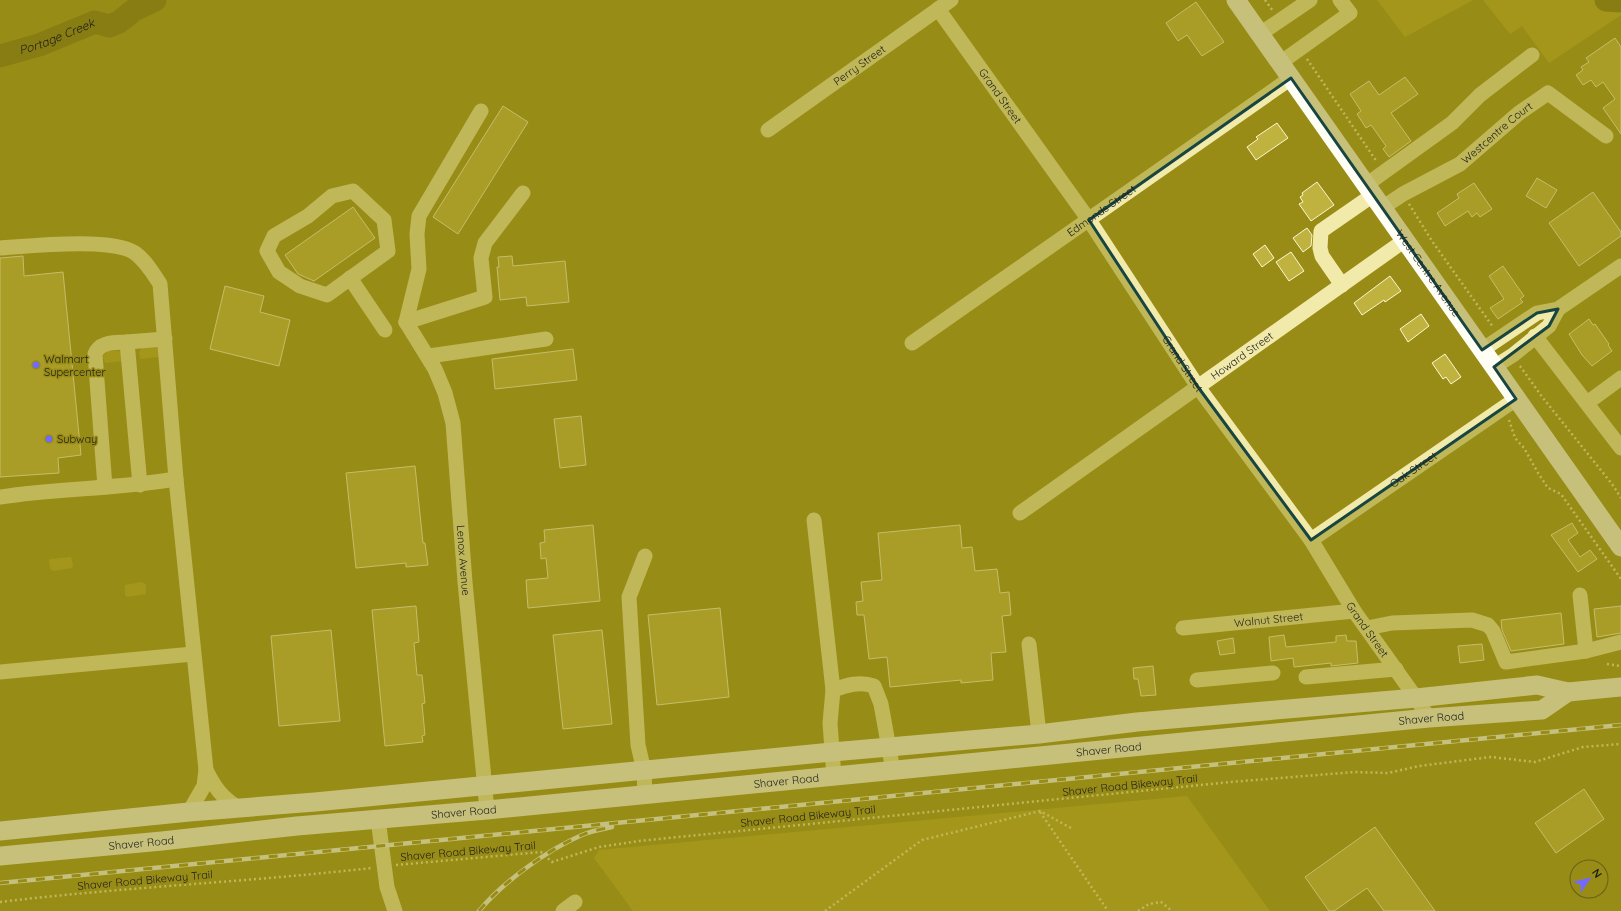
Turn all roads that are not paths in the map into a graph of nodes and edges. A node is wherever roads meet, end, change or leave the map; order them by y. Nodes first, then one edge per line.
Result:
1 (952, 0) edge
2 (1236, 0) edge
3 (1310, 0) edge
4 (1340, 0) edge
5 (938, 9) junction
6 (1260, 34) junction
7 (1532, 55) dead end
8 (1286, 70) junction
9 (481, 111) dead end
10 (768, 130) dead end
11 (1606, 136) dead end
12 (524, 193) dead end
13 (1374, 196) junction
14 (1089, 220) junction
15 (1405, 240) junction
16 (0, 248) edge
17 (1621, 266) edge
18 (350, 278) junction
19 (1342, 285) junction
20 (1558, 310) junction
21 (406, 322) junction
22 (386, 330) dead end
23 (1535, 336) junction
24 (165, 339) junction
25 (546, 339) dead end
26 (127, 342) junction
27 (912, 343) dead end
28 (1482, 350) junction
29 (429, 356) junction
30 (1494, 367) junction
31 (1621, 378) edge
32 (1198, 387) junction
33 (1587, 403) junction
34 (1509, 404) junction
35 (1621, 448) edge
36 (176, 479) junction
37 (140, 485) junction
38 (105, 487) junction
39 (0, 497) edge
40 (1020, 513) dead end
41 (814, 520) dead end
42 (1311, 540) junction
43 (1621, 547) edge
44 (645, 556) dead end
45 (1580, 595) dead end
46 (1354, 611) junction
47 (1183, 628) dead end
48 (1367, 628) junction
49 (1621, 642) edge
50 (1029, 644) dead end
51 (1586, 651) junction
52 (193, 654) junction
53 (1396, 669) junction
54 (0, 672) edge
55 (1273, 673) dead end
56 (1306, 677) dead end
57 (1197, 680) dead end
58 (1621, 688) edge
59 (833, 690) junction
60 (1568, 692) junction
61 (1416, 698) junction
62 (1429, 718) junction
63 (1039, 734) junction
64 (889, 747) junction
65 (832, 752) junction
66 (206, 770) junction
67 (644, 771) junction
68 (893, 771) junction
69 (834, 777) junction
70 (485, 785) junction
71 (645, 795) junction
72 (239, 808) junction
73 (487, 810) junction
74 (188, 812) junction
75 (378, 819) junction
76 (0, 831) edge
77 (0, 856) edge
78 (575, 902) dead end
79 (395, 911) edge
80 (563, 911) edge

1 - 5 street, Perry Street
2 - 6 main road, West Centre Avenue
3 - 6 street
4 - 8 street, Edmonds Street
5 - 10 street, Perry Street
5 - 14 street, Grand Street
6 - 8 main road, West Centre Avenue
7 - 13 street
8 - 13 main road, West Centre Avenue
8 - 14 street, Edmonds Street
9 - 21 street
11 - 13 street, Westcentre Court
12 - 21 street
13 - 15 main road, West Centre Avenue
13 - 19 street
14 - 27 street, Edmonds Street
14 - 32 street, Grand Street
15 - 19 street, Howard Street
15 - 28 main road, West Centre Avenue
16 - 24 street
17 - 20 street
18 - 18 street
18 - 22 street
19 - 32 street, Howard Street
20 - 23 street
20 - 28 street
21 - 29 street, Lenox Avenue
23 - 30 street
23 - 33 street
24 - 26 street
24 - 36 street
25 - 29 street
26 - 37 street
26 - 38 street
28 - 30 main road, West Centre Avenue
29 - 70 street, Lenox Avenue
30 - 34 main road, West Centre Avenue
31 - 33 street
32 - 40 street, Howard Street
32 - 42 street, Grand Street
33 - 35 street
34 - 42 street, Oak Street
34 - 43 main road, West Centre Avenue
36 - 37 street
36 - 52 street
37 - 38 street
38 - 39 street
41 - 59 street
42 - 46 street, Grand Street
44 - 67 street
45 - 51 street
46 - 47 street, Walnut Street
46 - 48 street, Grand Street
48 - 51 street
48 - 53 street, Grand Street
49 - 51 street
50 - 63 street
52 - 54 street
52 - 66 street
53 - 56 street
53 - 61 street, Grand Street
55 - 57 street
58 - 60 main road, Shaver Road
59 - 64 street
59 - 65 street
60 - 61 main road, Shaver Road
60 - 62 main road, Shaver Road
61 - 62 street, Grand Street
61 - 63 main road, Shaver Road
62 - 68 main road, Shaver Road
63 - 64 main road, Shaver Road
64 - 65 main road, Shaver Road
64 - 68 street
65 - 67 main road, Shaver Road
65 - 69 street
66 - 72 street
66 - 74 street
67 - 70 main road, Shaver Road
67 - 71 street
68 - 69 main road, Shaver Road
69 - 71 main road, Shaver Road
70 - 72 main road, Shaver Road
70 - 73 street, Lenox Avenue
71 - 73 main road, Shaver Road
72 - 74 main road, Shaver Road
73 - 75 main road, Shaver Road
74 - 76 main road, Shaver Road
75 - 77 main road, Shaver Road
75 - 79 street
78 - 80 street

